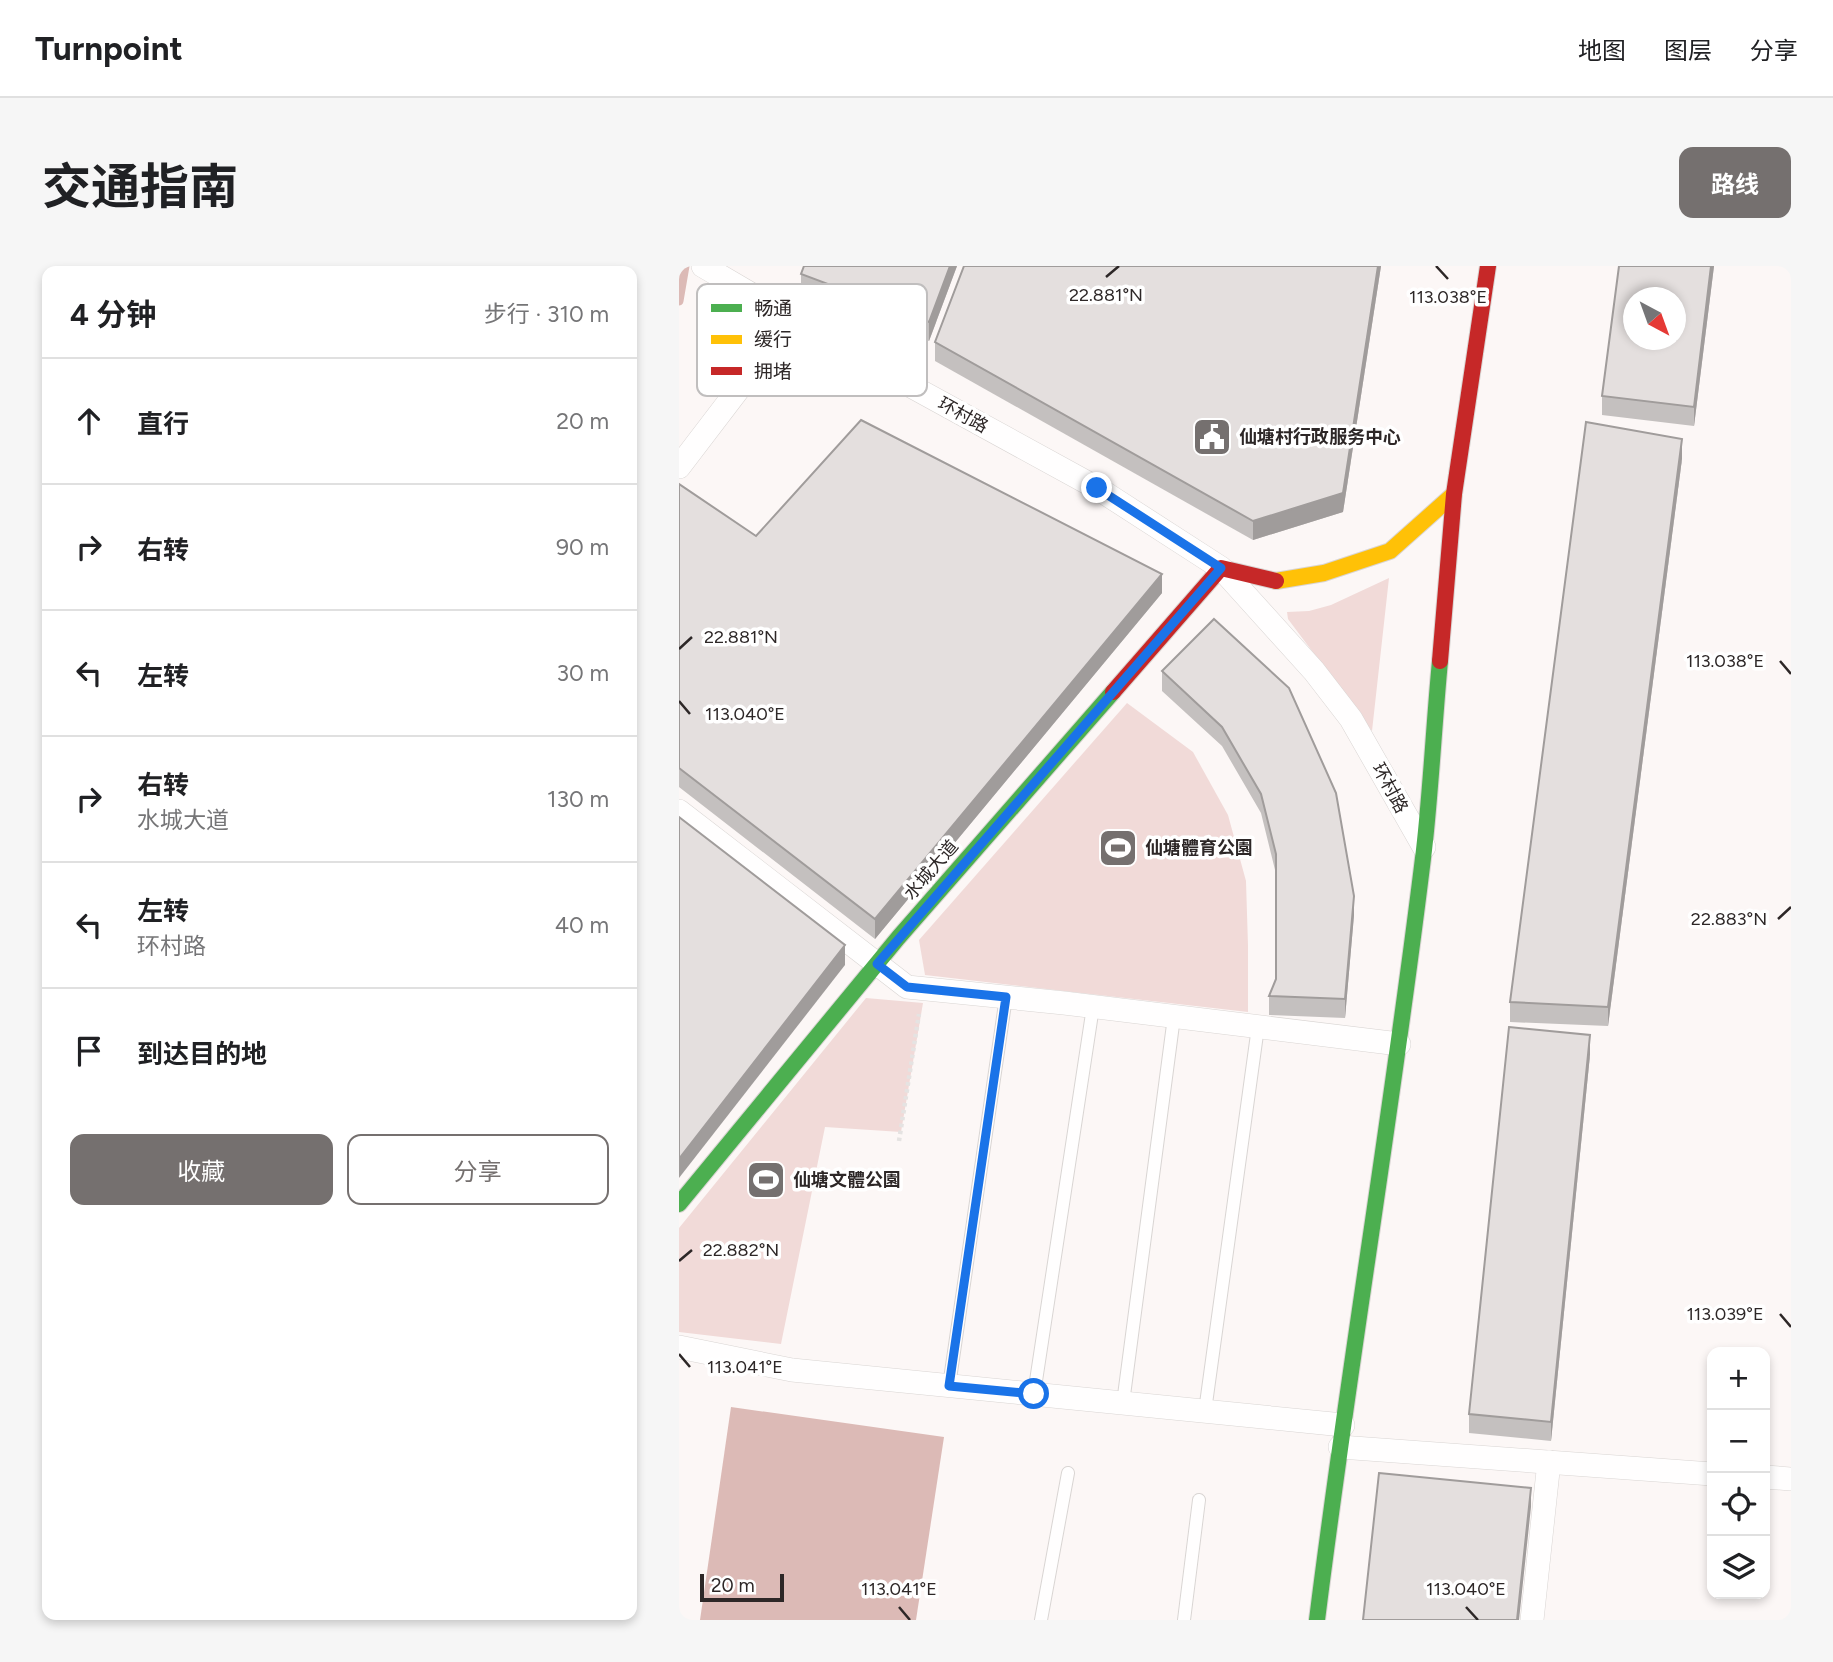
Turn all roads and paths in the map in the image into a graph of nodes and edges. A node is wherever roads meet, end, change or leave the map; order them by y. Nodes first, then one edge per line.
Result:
1 (703, 266) edge
2 (1487, 266) edge
3 (733, 284) edge
4 (927, 394) edge
5 (733, 396) edge
6 (679, 467) edge
7 (1454, 494) junction
8 (1221, 568) junction
9 (679, 811) edge
10 (1424, 847) junction
11 (877, 964) junction
12 (923, 989) junction
13 (1006, 997) junction
14 (1093, 1007) junction
15 (1174, 1017) junction
16 (1258, 1027) junction
17 (1399, 1044) junction
18 (899, 1141) dead end
19 (679, 1205) edge
20 (679, 1347) edge
21 (949, 1386) junction
22 (1034, 1394) junction
23 (1123, 1403) junction
24 (1205, 1411) junction
25 (1342, 1436) junction
26 (1549, 1462) junction
27 (1068, 1473) dead end
28 (1707, 1474) edge
29 (1770, 1477) edge
30 (1791, 1479) edge
31 (1199, 1500) dead end
32 (1041, 1620) edge
33 (1184, 1620) edge
34 (1317, 1620) edge
35 (1532, 1620) edge

1 - 3 street, 环村路
2 - 7 street
4 - 8 street, 环村路
5 - 6 street
7 - 8 street, 环村路
7 - 10 street
8 - 10 street, 环村路
8 - 11 street, 水城大道
9 - 11 street
10 - 17 street
11 - 12 street
11 - 19 street, 水城大道
12 - 13 street
12 - 18 path
13 - 14 street
13 - 21 lane
14 - 15 street
14 - 22 lane
15 - 16 street
15 - 23 lane
16 - 17 street
16 - 24 lane
17 - 25 street
20 - 21 street
21 - 22 street
22 - 23 street
23 - 24 street
24 - 25 street
25 - 26 street
25 - 34 street
26 - 28 street
26 - 35 street
27 - 32 lane
29 - 30 street
31 - 33 lane

